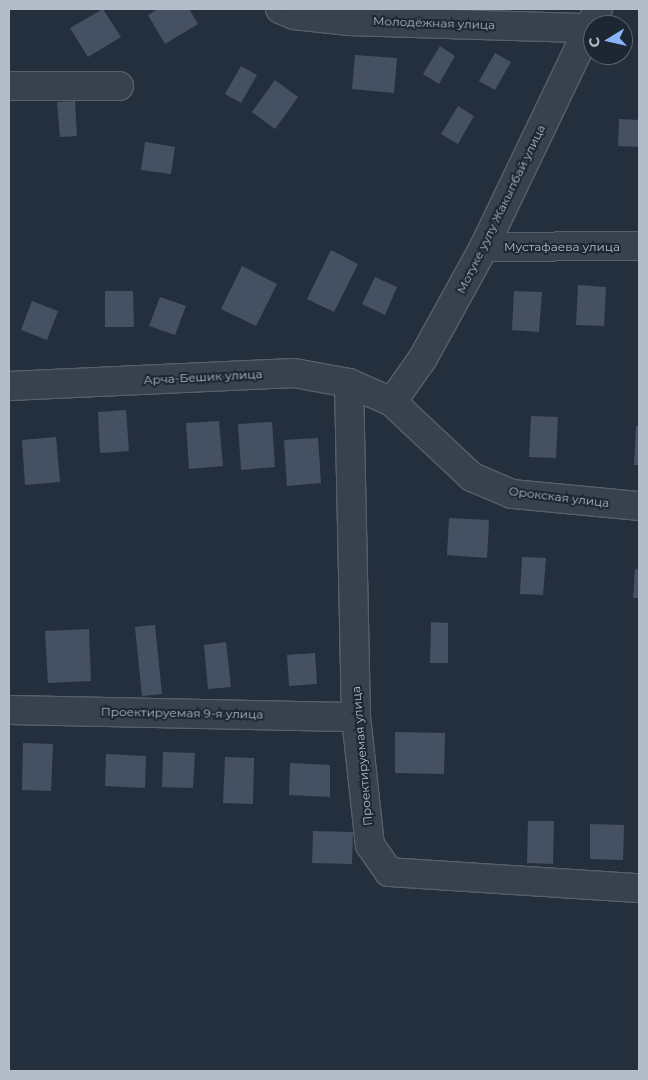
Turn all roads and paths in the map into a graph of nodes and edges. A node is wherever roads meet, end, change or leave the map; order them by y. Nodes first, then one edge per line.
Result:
1 (280, 9) edge
2 (583, 18) edge
3 (583, 41) edge
4 (9, 86) edge
5 (119, 86) dead end
6 (639, 246) edge
7 (484, 248) junction
8 (349, 383) junction
9 (9, 386) edge
10 (392, 402) junction
11 (639, 506) edge
12 (9, 710) edge
13 (356, 717) junction
14 (639, 888) edge

1 - 2 street, Молодёжная улица
3 - 7 street, Мотуке уулу Жакыпбай улица
4 - 5 street
6 - 7 street, Мустафаева улица
7 - 10 street, Мотуке уулу Жакыпбай улица
8 - 9 street, Арча-Бешик улица
8 - 10 street, Арча-Бешик улица
8 - 13 street, Проектируемая улица
10 - 11 street, Орокская улица
12 - 13 street, Проектируемая 9-я улица
13 - 14 street, Проектируемая улица

